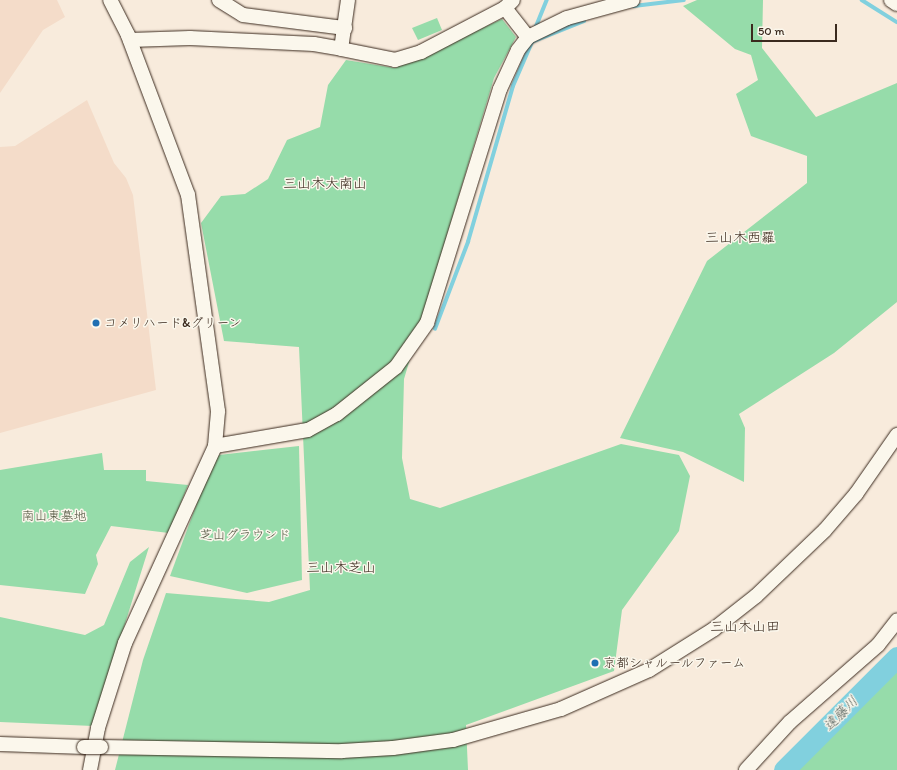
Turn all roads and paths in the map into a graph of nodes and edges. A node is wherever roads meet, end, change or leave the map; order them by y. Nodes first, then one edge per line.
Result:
1 (110, 0) edge
2 (219, 0) edge
3 (348, 0) edge
4 (632, 0) edge
5 (890, 0) edge
6 (509, 4) edge
7 (897, 4) edge
8 (344, 28) junction
9 (528, 37) junction
10 (130, 40) junction
11 (341, 49) junction
12 (896, 439) edge
13 (215, 446) junction
14 (897, 621) edge
15 (0, 744) edge
16 (90, 770) edge
17 (746, 770) edge

1 - 10 street
2 - 8 street
3 - 8 street
4 - 9 street
5 - 7 street
6 - 9 street
6 - 11 street
8 - 11 street
9 - 13 street
10 - 11 street
10 - 13 street
12 - 15 street, bridge
13 - 16 street
14 - 17 street

